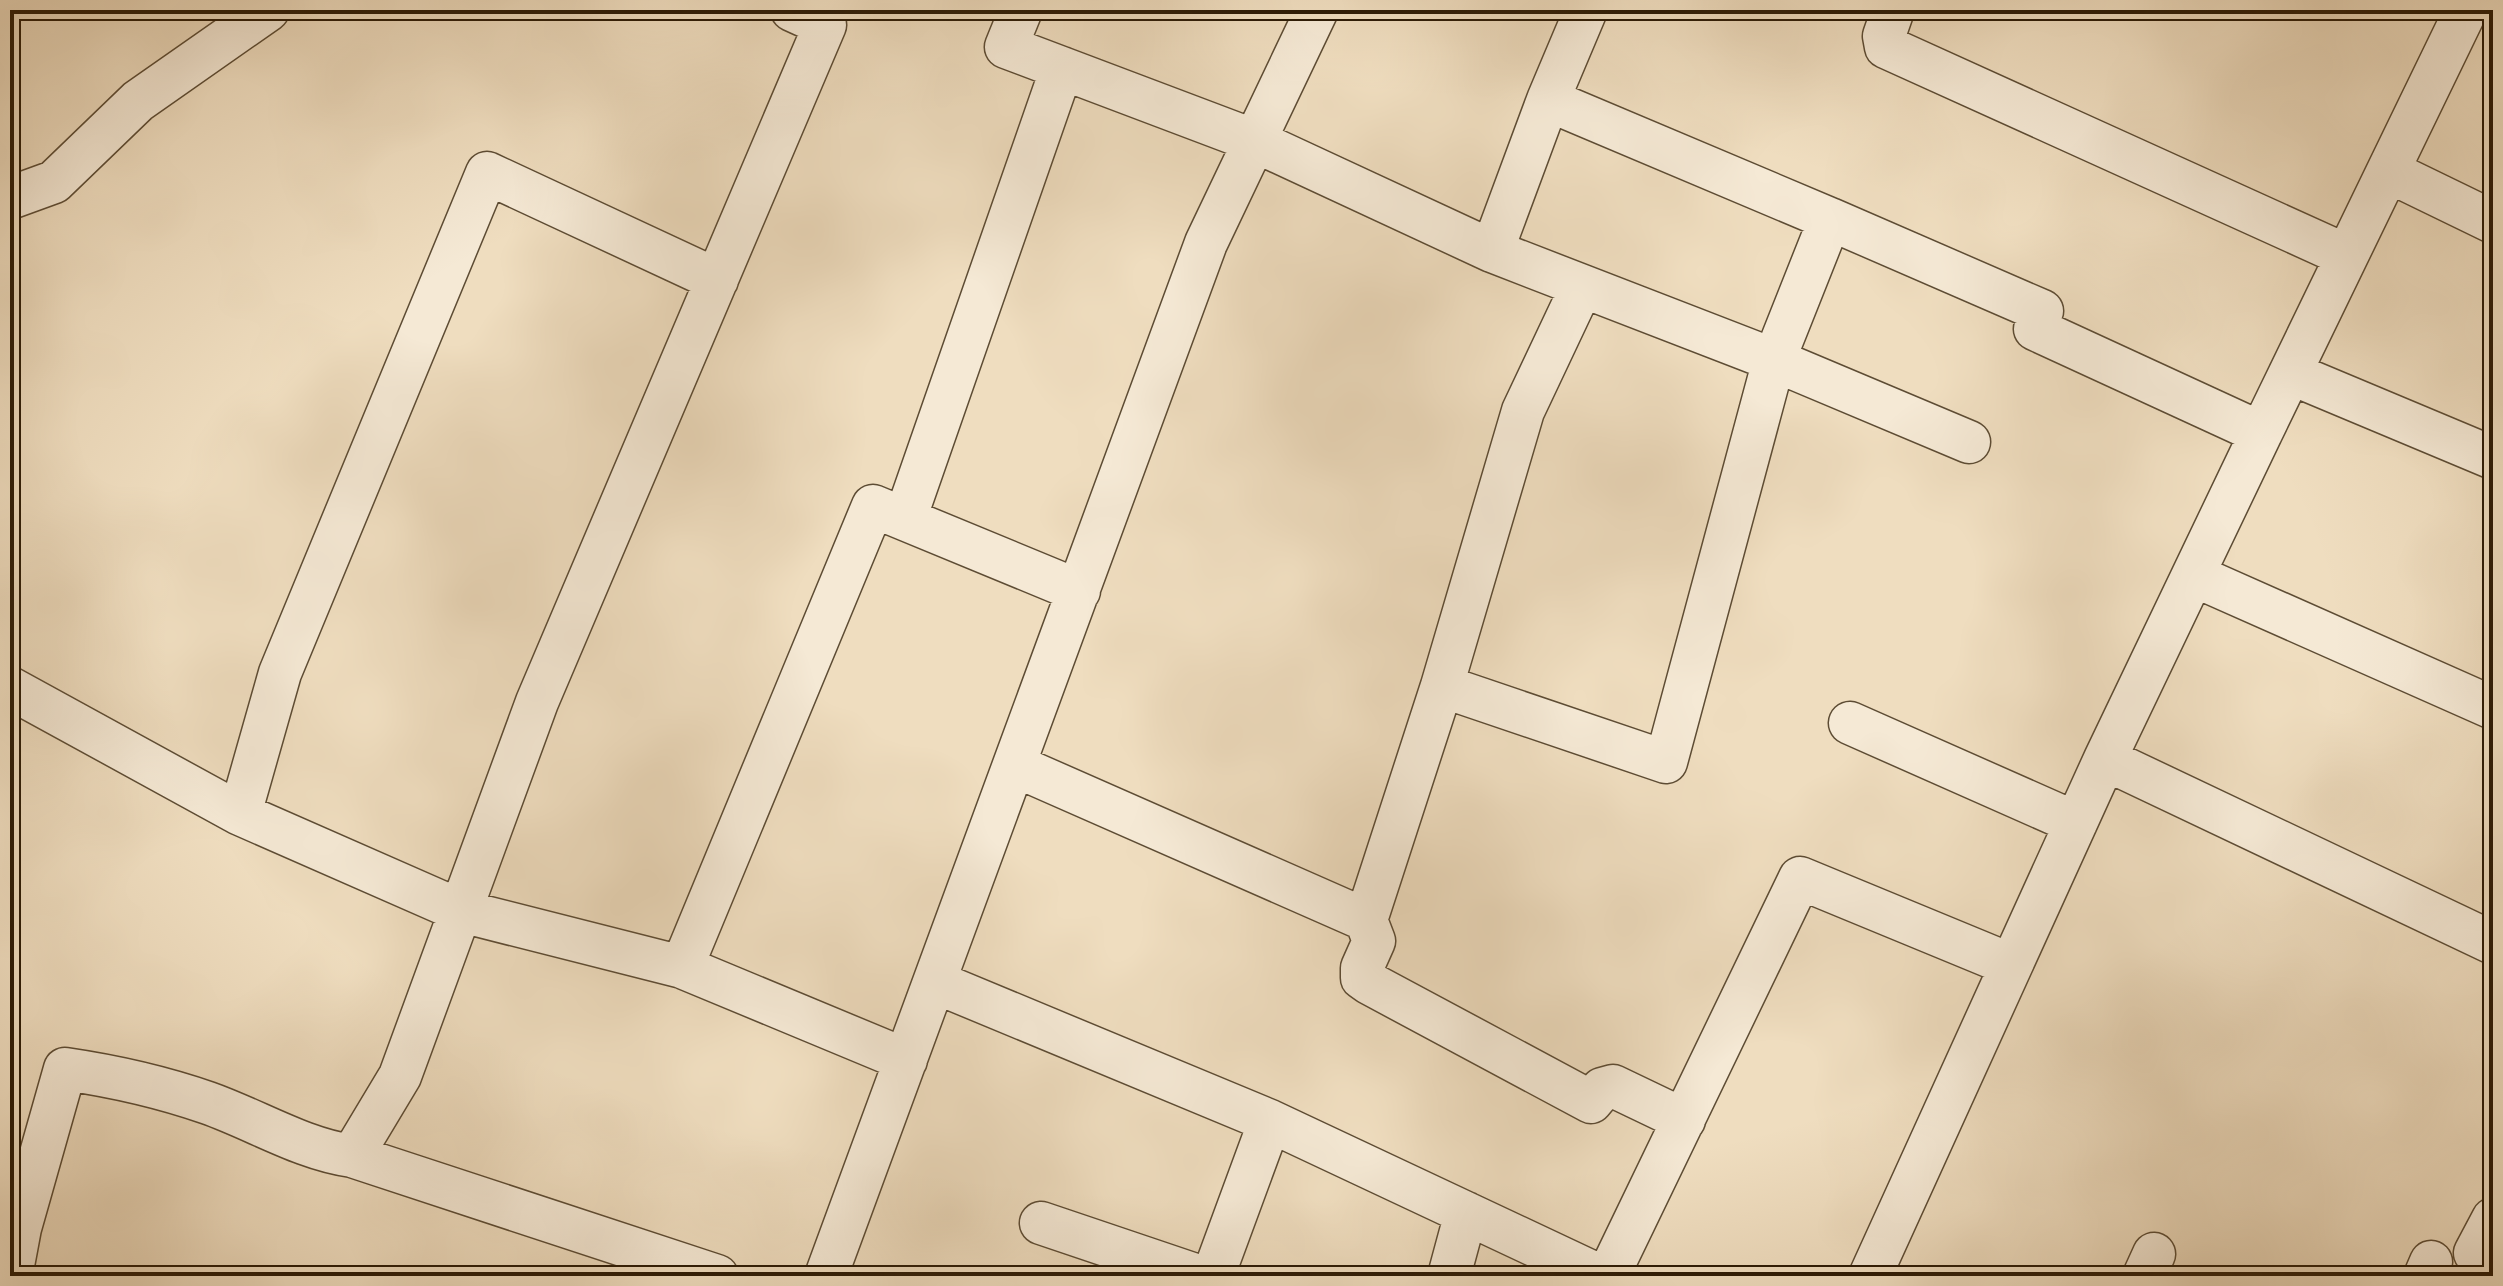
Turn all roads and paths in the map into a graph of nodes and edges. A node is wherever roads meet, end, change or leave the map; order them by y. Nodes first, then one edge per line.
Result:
1 (268, 10) edge
2 (792, 10) edge
3 (1021, 10) edge
4 (1317, 10) edge
5 (1586, 10) edge
6 (1893, 10) edge
7 (2466, 10) edge
8 (1062, 68) junction
9 (1548, 100) junction
10 (1255, 141) junction
11 (2388, 171) junction
12 (10, 198) edge
13 (1830, 219) junction
14 (2493, 222) edge
15 (1492, 251) junction
16 (2345, 255) junction
17 (717, 280) junction
18 (1582, 286) junction
19 (1774, 360) junction
20 (2290, 373) junction
21 (2261, 433) junction
22 (1969, 442) dead end
23 (2493, 458) edge
24 (905, 519) junction
25 (2193, 575) junction
26 (1079, 591) junction
27 (1442, 686) junction
28 (10, 688) edge
29 (2493, 708) edge
30 (1850, 723) dead end
31 (2105, 759) junction
32 (1016, 766) junction
33 (240, 814) junction
34 (2076, 823) junction
35 (461, 911) junction
36 (1366, 920) junction
37 (2493, 943) edge
38 (2011, 965) junction
39 (682, 967) junction
40 (935, 982) junction
41 (906, 1060) junction
42 (1684, 1120) junction
43 (1270, 1121) junction
44 (352, 1156) junction
45 (1466, 1213) junction
46 (2493, 1219) edge
47 (1041, 1223) dead end
48 (2493, 1262) edge
49 (11, 1276) edge
50 (717, 1276) edge
51 (826, 1276) edge
52 (1198, 1276) edge
53 (1213, 1276) edge
54 (1449, 1276) edge
55 (1600, 1276) edge
56 (1608, 1276) edge
57 (1870, 1276) edge

1 - 12 street
2 - 17 street
3 - 8 street
4 - 10 street
5 - 9 street
6 - 16 street
7 - 11 street
8 - 10 street
8 - 24 street
9 - 13 street
9 - 15 street
10 - 15 street
10 - 26 street
11 - 14 street
11 - 16 street
13 - 19 street
13 - 21 street
15 - 18 street
16 - 20 street
17 - 33 street
17 - 35 street
18 - 19 street
18 - 27 street
19 - 22 street
19 - 27 street
20 - 21 street
20 - 23 street
21 - 25 street
24 - 26 street
24 - 39 street
25 - 29 street
25 - 31 street
26 - 32 street
27 - 36 street
28 - 33 street
30 - 34 street
31 - 34 street
31 - 37 street
32 - 36 street
32 - 40 street
33 - 35 street
34 - 38 street
35 - 39 street
35 - 44 street
36 - 42 street
38 - 42 street
38 - 57 street
39 - 41 street
40 - 41 street
40 - 43 street
41 - 51 street
42 - 56 street
43 - 45 street
43 - 53 street
44 - 49 street
44 - 50 street
45 - 54 street
45 - 55 street
46 - 48 street
47 - 52 street

